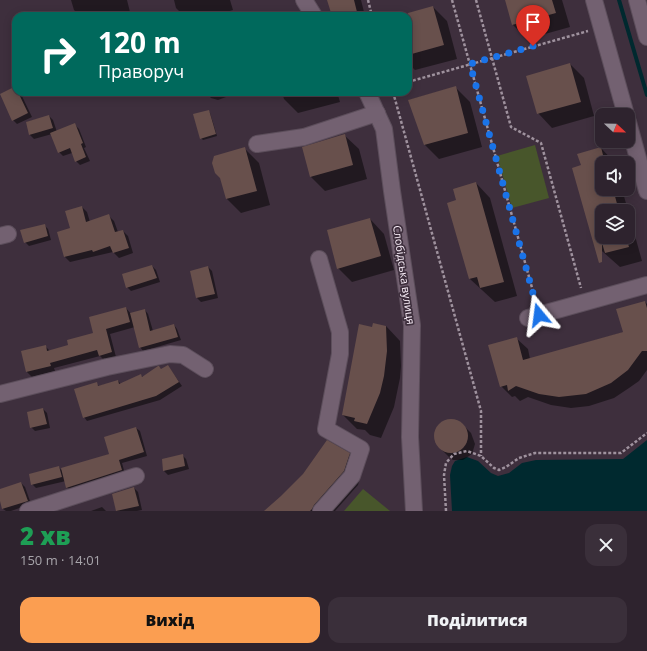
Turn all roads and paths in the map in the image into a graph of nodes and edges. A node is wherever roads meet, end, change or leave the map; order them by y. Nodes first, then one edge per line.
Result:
1 (304, 0) edge
2 (368, 0) edge
3 (452, 0) edge
4 (476, 0) edge
5 (594, 0) edge
6 (637, 0) edge
7 (312, 12) edge
8 (371, 12) edge
9 (602, 27) junction
10 (647, 37) edge
11 (492, 58) junction
12 (470, 64) junction
13 (412, 81) edge
14 (369, 96) edge
15 (394, 96) edge
16 (624, 108) edge
17 (377, 114) junction
18 (257, 144) dead end
19 (635, 147) edge
20 (647, 191) edge
21 (319, 259) dead end
22 (647, 285) edge
23 (585, 302) junction
24 (534, 317) joint
25 (205, 369) dead end
26 (0, 394) edge
27 (647, 432) edge
28 (481, 456) junction
29 (136, 476) dead end
30 (28, 511) edge
31 (321, 511) edge
32 (414, 511) edge
33 (446, 511) edge

1 - 7 street
2 - 8 path
3 - 12 path
4 - 11 path
5 - 9 street
6 - 10 street
9 - 11 path
9 - 16 street
11 - 12 path
11 - 23 path
12 - 13 path
12 - 24 path
14 - 17 street, Слобідська вулиця
15 - 28 path
17 - 18 street
17 - 32 street, Слобідська вулиця
19 - 20 street
21 - 31 street
22 - 23 street
23 - 24 street
25 - 26 street
27 - 28 path
28 - 33 path
29 - 30 street

